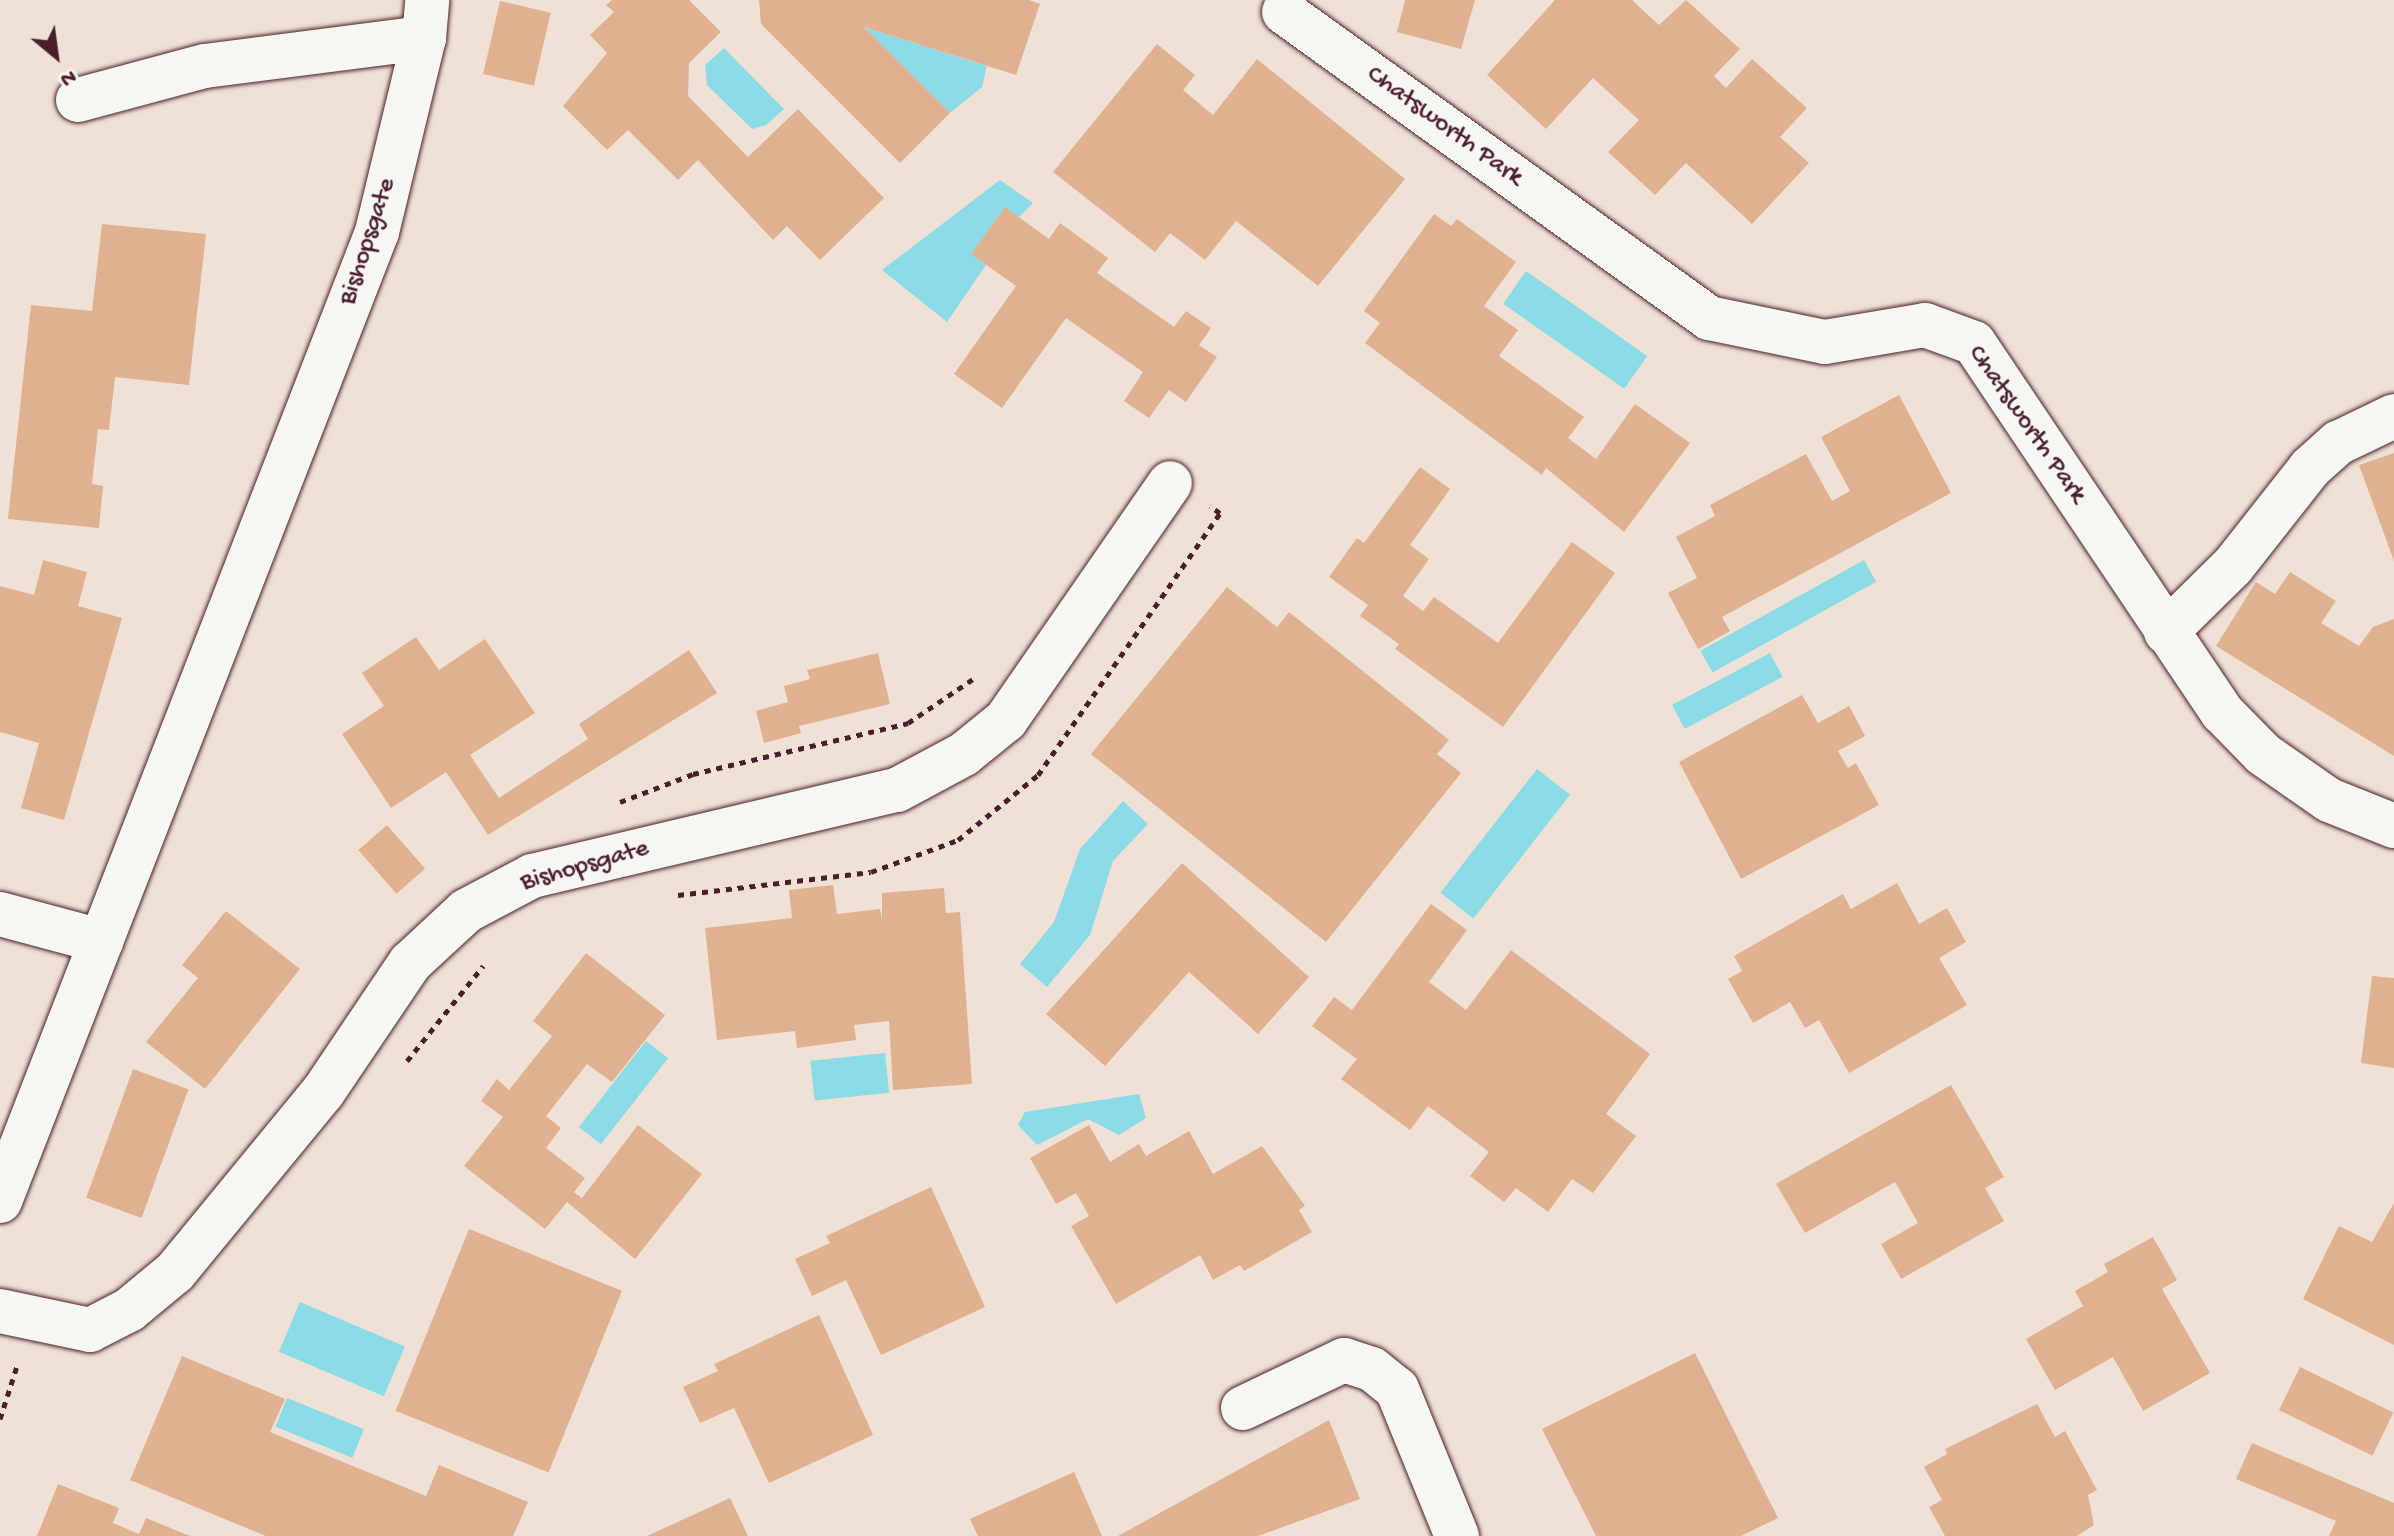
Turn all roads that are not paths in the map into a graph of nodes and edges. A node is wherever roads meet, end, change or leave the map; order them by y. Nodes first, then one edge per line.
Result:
1 (1284, 12) dead end
2 (426, 19) edge
3 (78, 100) dead end
4 (2394, 416) edge
5 (1170, 483) road end
6 (2166, 632) junction
7 (2394, 826) edge
8 (0, 914) edge
9 (101, 941) junction
10 (0, 1201) edge
11 (0, 1311) edge
12 (1243, 1408) dead end
13 (1457, 1536) edge

1 - 6 street, Chatsworth Park
2 - 3 street, Bishopsgate
2 - 9 street, Bishopsgate
4 - 6 street
5 - 11 street, Bishopsgate
6 - 7 street, Chatsworth Park
8 - 9 street
9 - 10 street, Bishopsgate
12 - 13 street

